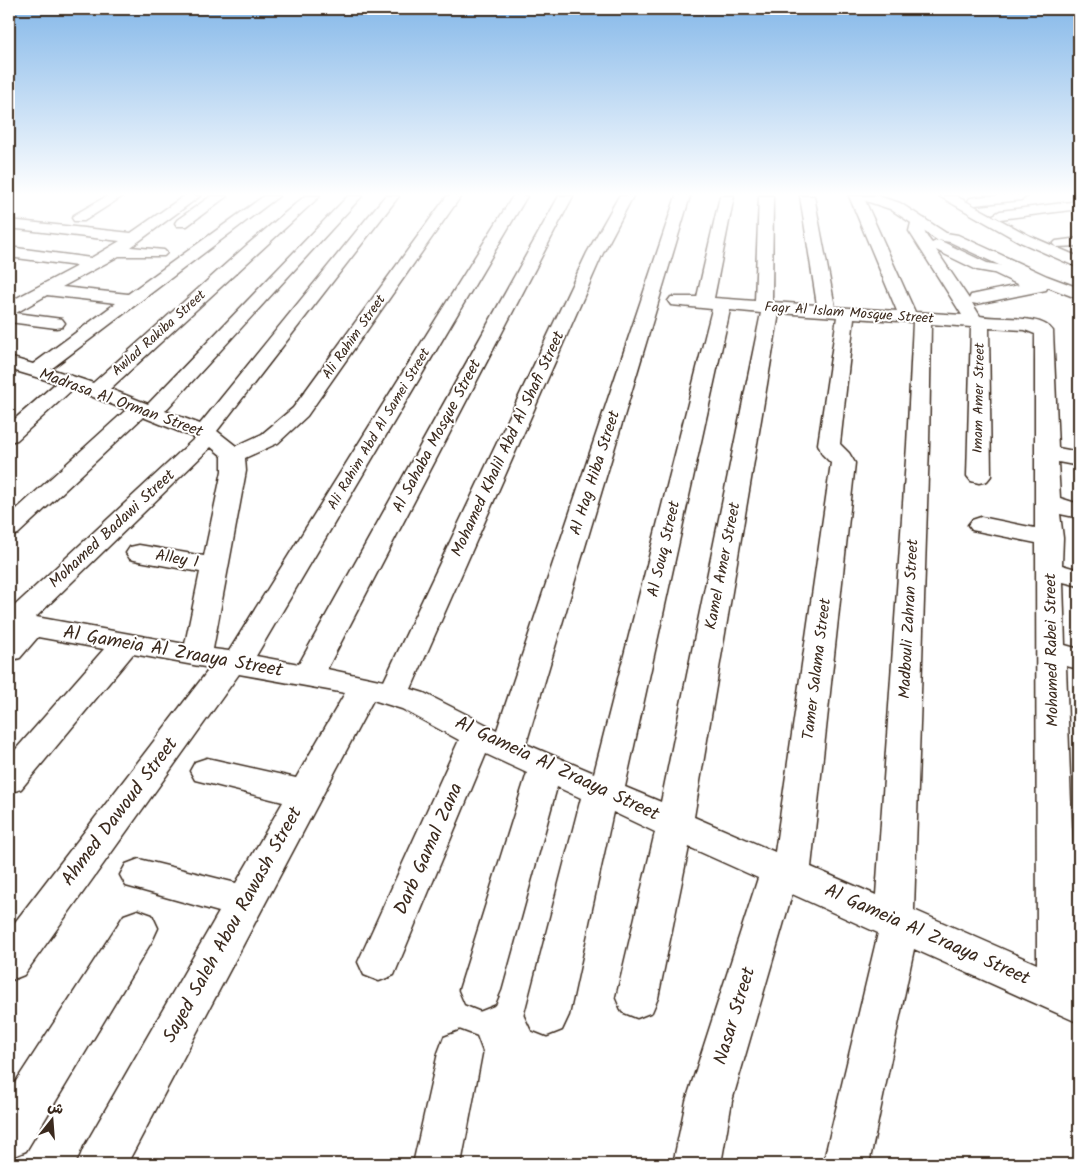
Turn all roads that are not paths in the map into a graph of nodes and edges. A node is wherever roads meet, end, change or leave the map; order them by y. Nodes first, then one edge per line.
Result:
1 (116, 251) joint
2 (198, 251) edge
3 (249, 251) edge
4 (302, 251) edge
5 (349, 251) edge
6 (415, 251) edge
7 (486, 251) edge
8 (537, 251) edge
9 (596, 251) edge
10 (665, 251) edge
11 (720, 251) edge
12 (766, 251) edge
13 (821, 251) edge
14 (883, 251) edge
15 (930, 251) edge
16 (951, 251) edge
17 (980, 251) edge
18 (1051, 251) edge
19 (9, 252) edge
20 (159, 253) dead end
21 (42, 256) junction
22 (1003, 262) junction
23 (1079, 263) edge
24 (979, 265) junction
25 (87, 266) junction
26 (17, 268) dead end
27 (952, 271) dead end
28 (111, 272) dead end
29 (1051, 284) junction
30 (1034, 287) junction
31 (17, 289) dead end
32 (1017, 290) junction
33 (42, 291) junction
34 (1079, 294) edge
35 (132, 300) junction
36 (676, 301) dead end
37 (713, 304) junction
38 (767, 308) junction
39 (9, 309) edge
40 (837, 312) junction
41 (9, 317) edge
42 (915, 317) junction
43 (1023, 319) junction
44 (978, 321) junction
45 (56, 323) dead end
46 (25, 367) edge
47 (70, 381) junction
48 (9, 384) edge
49 (96, 391) junction
50 (146, 411) junction
51 (207, 434) junction
52 (9, 435) edge
53 (1048, 453) junction
54 (233, 454) junction
55 (1079, 459) edge
56 (978, 476) dead end
57 (1049, 503) junction
58 (1079, 511) edge
59 (982, 525) dead end
60 (9, 529) edge
61 (1050, 538) junction
62 (139, 553) dead end
63 (215, 566) junction
64 (1050, 570) junction
65 (1079, 578) edge
66 (15, 630) edge
67 (126, 643) junction
68 (1066, 655) edge
69 (197, 656) junction
70 (234, 662) junction
71 (308, 676) junction
72 (379, 690) junction
73 (493, 742) junction
74 (546, 767) junction
75 (207, 771) dead end
76 (9, 780) edge
77 (603, 792) junction
78 (306, 794) junction
79 (675, 824) junction
80 (786, 873) junction
81 (139, 875) dead end
82 (246, 902) junction
83 (897, 921) junction
84 (138, 928) dead end
85 (9, 962) edge
86 (379, 962) dead end
87 (480, 990) dead end
88 (637, 998) dead end
89 (1069, 998) edge
90 (547, 1015) dead end
91 (460, 1053) dead end
92 (9, 1134) edge
93 (846, 1162) dead end
94 (101, 1164) edge
95 (437, 1164) edge
96 (697, 1164) edge

1 - 20 street
1 - 25 street
2 - 35 street
3 - 49 street, Awlad Rakiba Street
4 - 50 street
5 - 51 street, Mohamed Badawi Street
6 - 54 street, Ali Rahim Street
7 - 70 street, Ali Rahim Abd Al Samei Street
8 - 71 street, Al Sahaba Mosque Street
9 - 72 street, Mohamed Khalil Abd Al Shafi Street
10 - 73 street, Al Hag Hiba Street
11 - 37 street, Al Souq Street
12 - 38 street, Kamel Amer Street
13 - 40 street
14 - 42 street
15 - 44 street
16 - 24 street
17 - 22 street
18 - 23 street
19 - 21 street
21 - 25 street
21 - 26 street
22 - 24 street
22 - 29 street
24 - 30 street
25 - 28 street
25 - 33 street
27 - 32 street
29 - 30 street
29 - 34 street
30 - 32 street
31 - 33 street
32 - 43 street
33 - 35 street
33 - 39 street
35 - 46 street
36 - 37 street, Fagr Al Islam Mosque Street
37 - 38 street, Fagr Al Islam Mosque Street
37 - 77 street, Al Souq Street
38 - 40 street, Fagr Al Islam Mosque Street
38 - 79 street, Kamel Amer Street
40 - 42 street, Fagr Al Islam Mosque Street
40 - 80 street, Tamer Salama Street
41 - 45 street
42 - 44 street, Fagr Al Islam Mosque Street
42 - 83 street, Madbouli Zahran Street
43 - 44 street, Fagr Al Islam Mosque Street
43 - 53 street, Mohamed Rabei Street
44 - 56 street, Imam Amer Street
46 - 47 street, Madrasa Al Orman Street
46 - 48 street
47 - 49 street, Madrasa Al Orman Street
47 - 52 street
49 - 50 street, Madrasa Al Orman Street
50 - 51 street, Madrasa Al Orman Street
50 - 60 street
51 - 54 street, Madrasa Al Orman Street
51 - 66 street, Mohamed Badawi Street
53 - 55 street
53 - 57 street, Mohamed Rabei Street
54 - 63 street
57 - 58 street
57 - 61 street, Mohamed Rabei Street
59 - 61 street
61 - 64 street, Mohamed Rabei Street
62 - 63 street, Alley 1
63 - 69 street
64 - 65 street
64 - 68 street, Mohamed Rabei Street
66 - 67 street, Al Gameia Al Zraaya Street
67 - 69 street, Al Gameia Al Zraaya Street
67 - 76 street
68 - 89 street, Mohamed Rabei Street
69 - 70 street, Al Gameia Al Zraaya Street
70 - 71 street, Al Gameia Al Zraaya Street
70 - 85 street, Ahmed Dawoud Street
71 - 72 street, Al Gameia Al Zraaya Street
72 - 73 street, Al Gameia Al Zraaya Street
72 - 78 street, Sayed Saleh Abou Rawash Street
73 - 74 street, Al Gameia Al Zraaya Street
73 - 86 street, Darb Gamal Zana
74 - 77 street, Al Gameia Al Zraaya Street
74 - 87 street
75 - 78 street
77 - 79 street, Al Gameia Al Zraaya Street
77 - 90 street, Al Souq Street
78 - 82 street, Sayed Saleh Abou Rawash Street
79 - 80 street, Al Gameia Al Zraaya Street
79 - 88 street, Kamel Amer Street
80 - 83 street, Al Gameia Al Zraaya Street
80 - 96 street, Nasar Street
81 - 82 street
82 - 94 street, Sayed Saleh Abou Rawash Street
83 - 89 street, Al Gameia Al Zraaya Street
83 - 93 street, Madbouli Zahran Street
84 - 92 street
91 - 95 street

